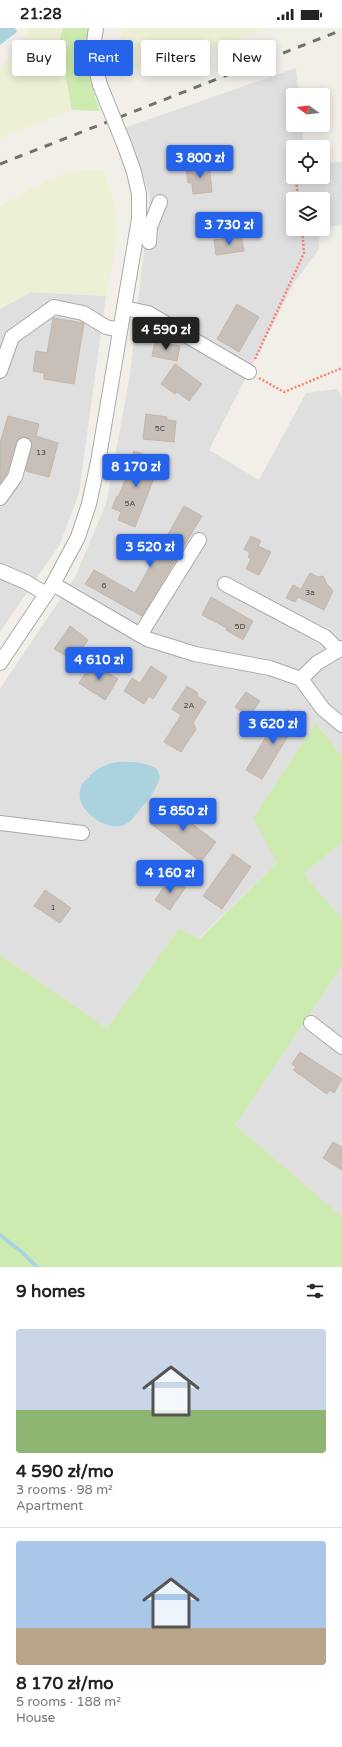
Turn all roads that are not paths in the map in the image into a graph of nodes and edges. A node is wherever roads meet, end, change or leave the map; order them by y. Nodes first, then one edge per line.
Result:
1 (96, 28) edge
2 (160, 202) dead end
3 (143, 229) junction
4 (149, 242) dead end
5 (124, 308) junction
6 (120, 330) junction
7 (0, 371) edge
8 (249, 372) road end
9 (24, 445) dead end
10 (0, 498) edge
11 (199, 540) dead end
12 (0, 570) edge
13 (225, 584) dead end
14 (50, 589) junction
15 (140, 635) junction
16 (340, 649) edge
17 (0, 663) edge
18 (301, 679) junction
19 (342, 725) edge
20 (0, 823) edge
21 (82, 833) dead end
22 (311, 1023) dead end
23 (342, 1046) edge

1 - 3 street, bridge
2 - 3 street
3 - 4 street
3 - 5 street
5 - 6 street
5 - 8 street
6 - 7 street
6 - 14 street
9 - 10 street
11 - 15 street
12 - 14 street
13 - 16 street
14 - 15 street
14 - 17 street
15 - 18 street
16 - 18 street
18 - 19 street
20 - 21 street
22 - 23 street

